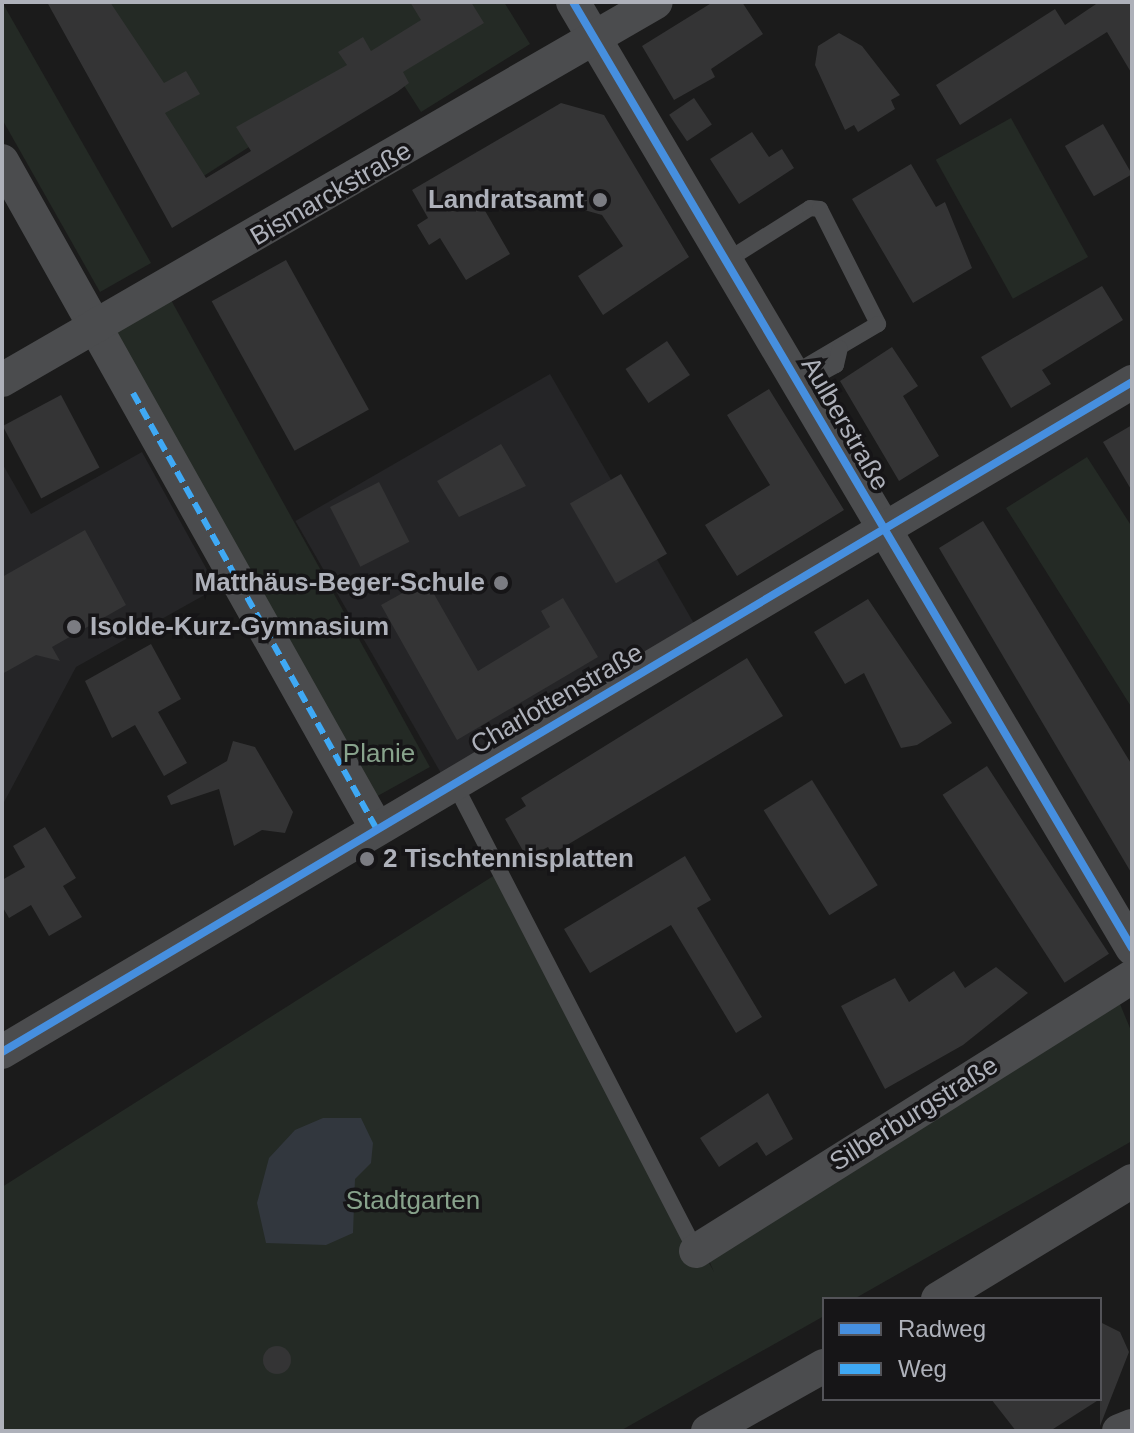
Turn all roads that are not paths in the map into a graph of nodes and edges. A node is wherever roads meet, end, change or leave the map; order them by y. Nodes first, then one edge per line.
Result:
1 (573, 2) edge
2 (656, 2) edge
3 (595, 40) junction
4 (2, 161) edge
5 (726, 261) junction
6 (96, 324) junction
7 (2, 380) edge
8 (796, 380) junction
9 (1132, 382) edge
10 (882, 528) junction
11 (453, 781) junction
12 (377, 829) junction
13 (1132, 948) edge
14 (1132, 977) edge
15 (2, 1052) edge
16 (1132, 1181) edge
17 (696, 1251) joint
18 (941, 1297) edge
19 (822, 1367) edge
20 (1132, 1426) edge
21 (708, 1431) edge
22 (1119, 1431) edge

1 - 3 street, Aulberstraße
2 - 3 street, Bismarckstraße
3 - 5 street, Aulberstraße
3 - 6 street, Bismarckstraße
4 - 6 street
5 - 8 street, Aulberstraße
5 - 8 lane
6 - 7 street, Bismarckstraße
6 - 12 street
8 - 10 street, Aulberstraße
9 - 10 street, Charlottenstraße
10 - 11 street, Charlottenstraße
10 - 13 street, Aulberstraße
11 - 12 street, Charlottenstraße
11 - 17 lane
12 - 15 street, Charlottenstraße
14 - 17 street, Silberburgstraße
16 - 18 street
19 - 21 street
20 - 22 street

